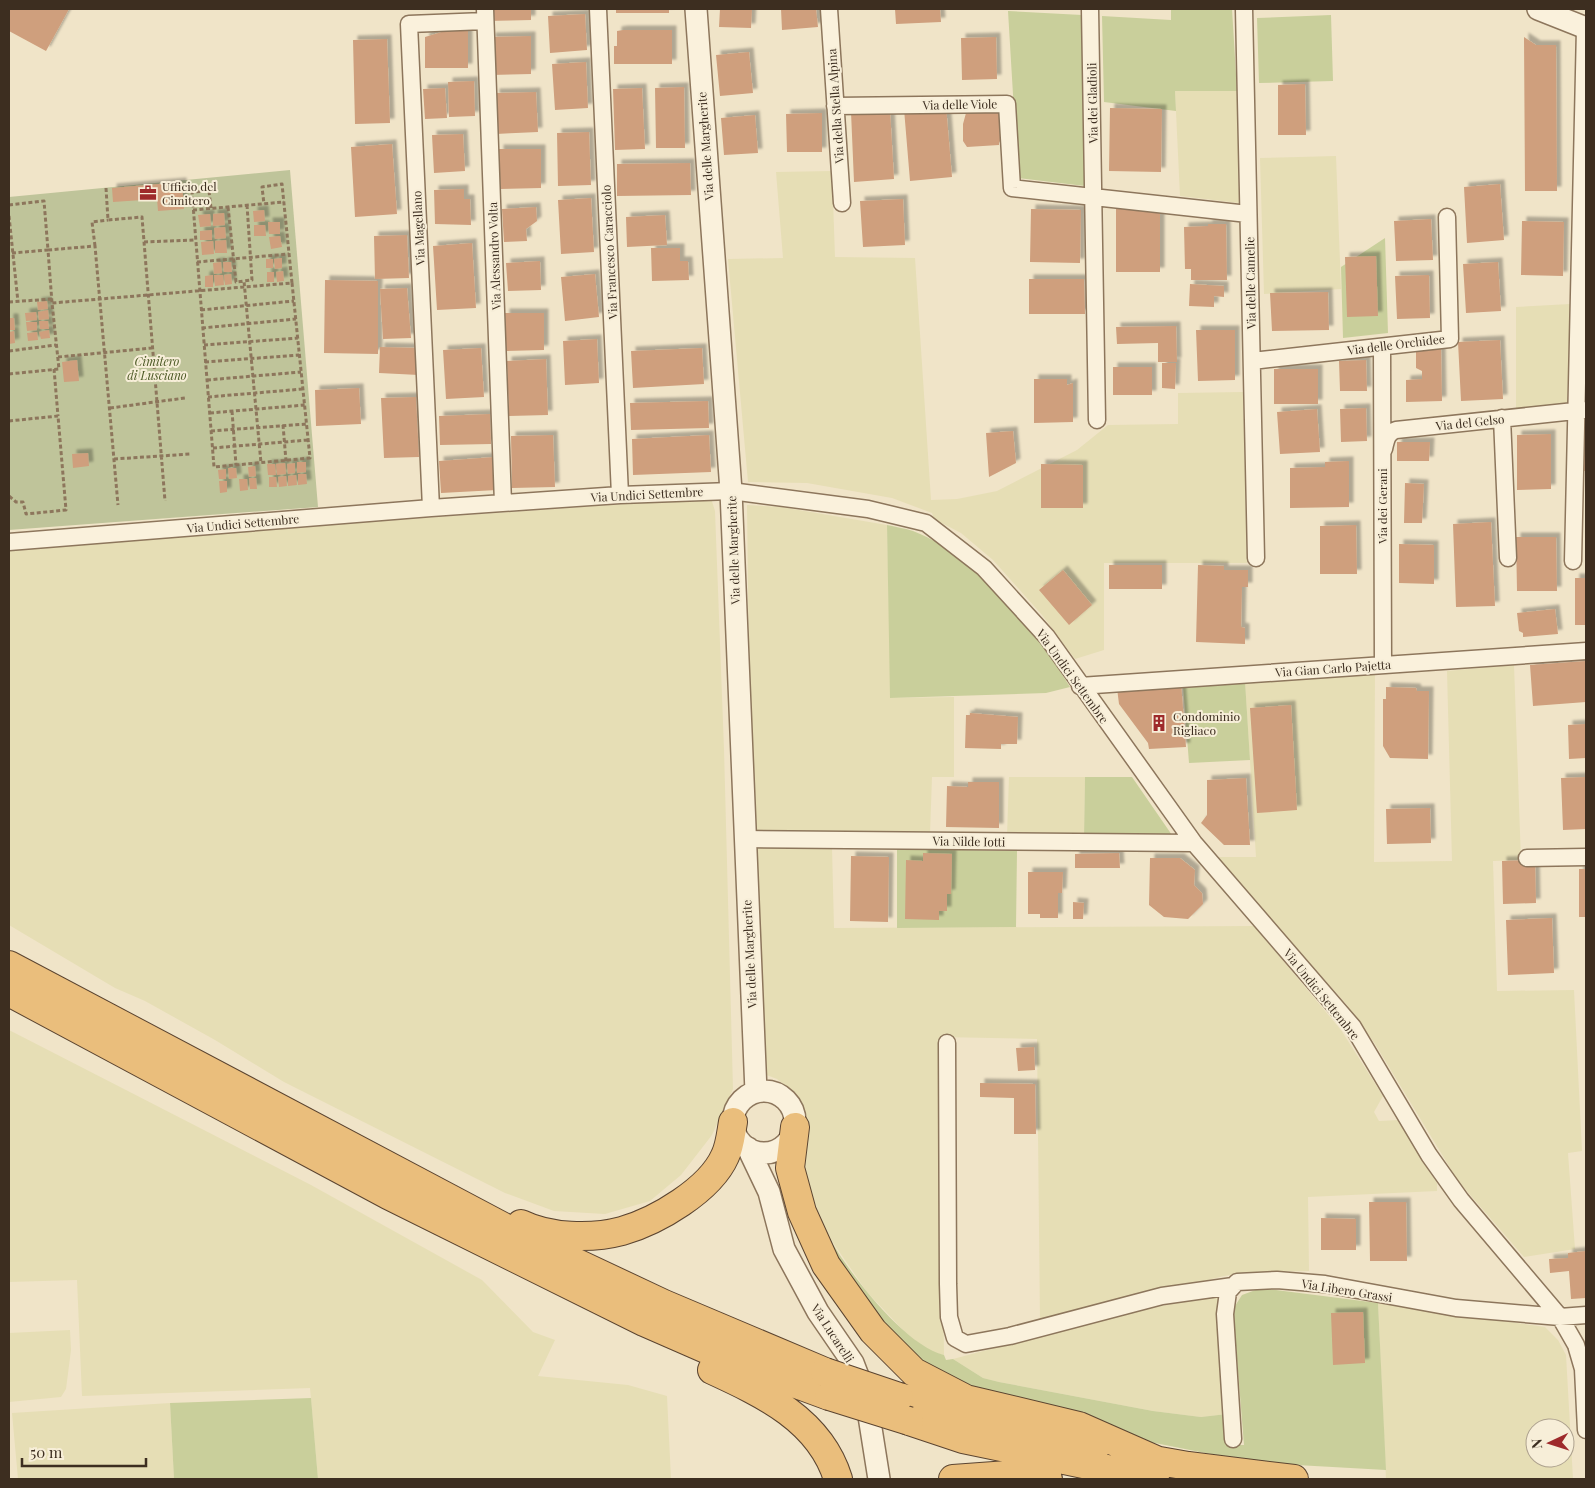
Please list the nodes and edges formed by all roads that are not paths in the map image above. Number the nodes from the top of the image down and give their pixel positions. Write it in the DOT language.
graph roads {
  1 [pos="598,9"];
  2 [pos="696,9"];
  3 [pos="829,9"];
  4 [pos="1090,9"];
  5 [pos="1244,9"];
  6 [pos="1538,9"];
  7 [pos="485,15"];
  8 [pos="1586,28"];
  9 [pos="835,106"];
  10 [pos="1094,197"];
  11 [pos="842,203"];
  12 [pos="1248,214"];
  13 [pos="1447,217"];
  14 [pos="1382,347"];
  15 [pos="1252,361"];
  16 [pos="1581,410"];
  17 [pos="1502,418"];
  18 [pos="1097,420"];
  19 [pos="1382,456"];
  20 [pos="731,490"];
  21 [pos="620,494"];
  22 [pos="503,503"];
  23 [pos="431,508"];
  24 [pos="9,542"];
  25 [pos="1256,558"];
  26 [pos="1508,558"];
  27 [pos="1573,561"];
  28 [pos="1586,651"];
  29 [pos="1383,665"];
  30 [pos="1080,686"];
  31 [pos="744,839"];
  32 [pos="1194,844"];
  33 [pos="1586,856"];
  34 [pos="1527,858"];
  35 [pos="9,965"];
  36 [pos="9,992"];
  37 [pos="947,1043"];
  38 [pos="756,1092"];
  39 [pos="733,1122"];
  40 [pos="795,1126"];
  41 [pos="336,1140"];
  42 [pos="748,1148"];
  43 [pos="777,1150"];
  44 [pos="769,1192"];
  45 [pos="1233,1286"];
  46 [pos="601,1300"];
  47 [pos="1586,1315"];
  48 [pos="1560,1317"];
  49 [pos="827,1384"];
  50 [pos="1586,1430"];
  51 [pos="1233,1439"];
  52 [pos="1155,1470"];
  53 [pos="838,1479"];
  54 [pos="879,1479"];
  55 [pos="953,1479"];
  56 [pos="1048,1479"];
  57 [pos="1294,1479"];
  1 -- 21 [label="street, Via Francesco Caracciolo"];
  2 -- 20 [label="street, Via delle Margherite"];
  3 -- 9 [label="street, Via della Stella Alpina"];
  4 -- 10 [label="street, Via dei Gladioli"];
  5 -- 12 [label="street, Via delle Camelie"];
  6 -- 8 [label="street"];
  7 -- 22 [label="street, Via Alessandro Volta"];
  7 -- 23 [label="street, Via Magellano"];
  8 -- 16 [label="street"];
  9 -- 10 [label="street, Via delle Viole"];
  9 -- 11 [label="street, Via della Stella Alpina"];
  10 -- 12 [label="street"];
  10 -- 18 [label="street, Via dei Gladioli"];
  12 -- 15 [label="street, Via delle Camelie"];
  13 -- 14 [label="street, Via delle Orchidee"];
  14 -- 15 [label="street, Via delle Orchidee"];
  14 -- 19 [label="street, Via dei Gerani"];
  15 -- 25 [label="street, Via delle Camelie"];
  16 -- 17 [label="street, Via del Gelso"];
  16 -- 27 [label="street"];
  17 -- 19 [label="street, Via del Gelso"];
  17 -- 26 [label="street"];
  19 -- 29 [label="street, Via dei Gerani"];
  20 -- 21 [label="street, Via Undici Settembre"];
  20 -- 30 [label="street, Via Undici Settembre"];
  20 -- 31 [label="street, Via delle Margherite"];
  21 -- 22 [label="street, Via Undici Settembre"];
  22 -- 23 [label="street, Via Undici Settembre"];
  23 -- 24 [label="street, Via Undici Settembre"];
  28 -- 29 [label="street, Via Gian Carlo Pajetta"];
  29 -- 30 [label="street, Via Gian Carlo Pajetta"];
  30 -- 32 [label="street, Via Undici Settembre"];
  31 -- 32 [label="street, Via Nilde Iotti"];
  31 -- 38 [label="street, Via delle Margherite"];
  32 -- 48 [label="street, Via Undici Settembre"];
  33 -- 34 [label="street"];
  35 -- 41 [label="highway"];
  36 -- 46 [label="highway"];
  37 -- 45 [label="street, Via Libero Grassi"];
  38 -- 39 [label="street"];
  38 -- 40 [label="street"];
  39 -- 41 [label="highway"];
  39 -- 42 [label="street, Via Lucarelli"];
  40 -- 43 [label="street, Via Lucarelli"];
  40 -- 52 [label="highway"];
  41 -- 49 [label="highway"];
  42 -- 43 [label="street"];
  42 -- 44 [label="street, Via Lucarelli"];
  43 -- 44 [label="street, Via Lucarelli"];
  44 -- 54 [label="street, Via Lucarelli"];
  45 -- 48 [label="street, Via Libero Grassi"];
  45 -- 51 [label="street"];
  46 -- 49 [label="highway"];
  46 -- 53 [label="highway"];
  47 -- 48 [label="street, Via Libero Grassi"];
  48 -- 50 [label="street, Via Undici Settembre"];
  49 -- 52 [label="highway, bridge"];
  52 -- 57 [label="highway"];
  55 -- 56 [label="highway"];
}
